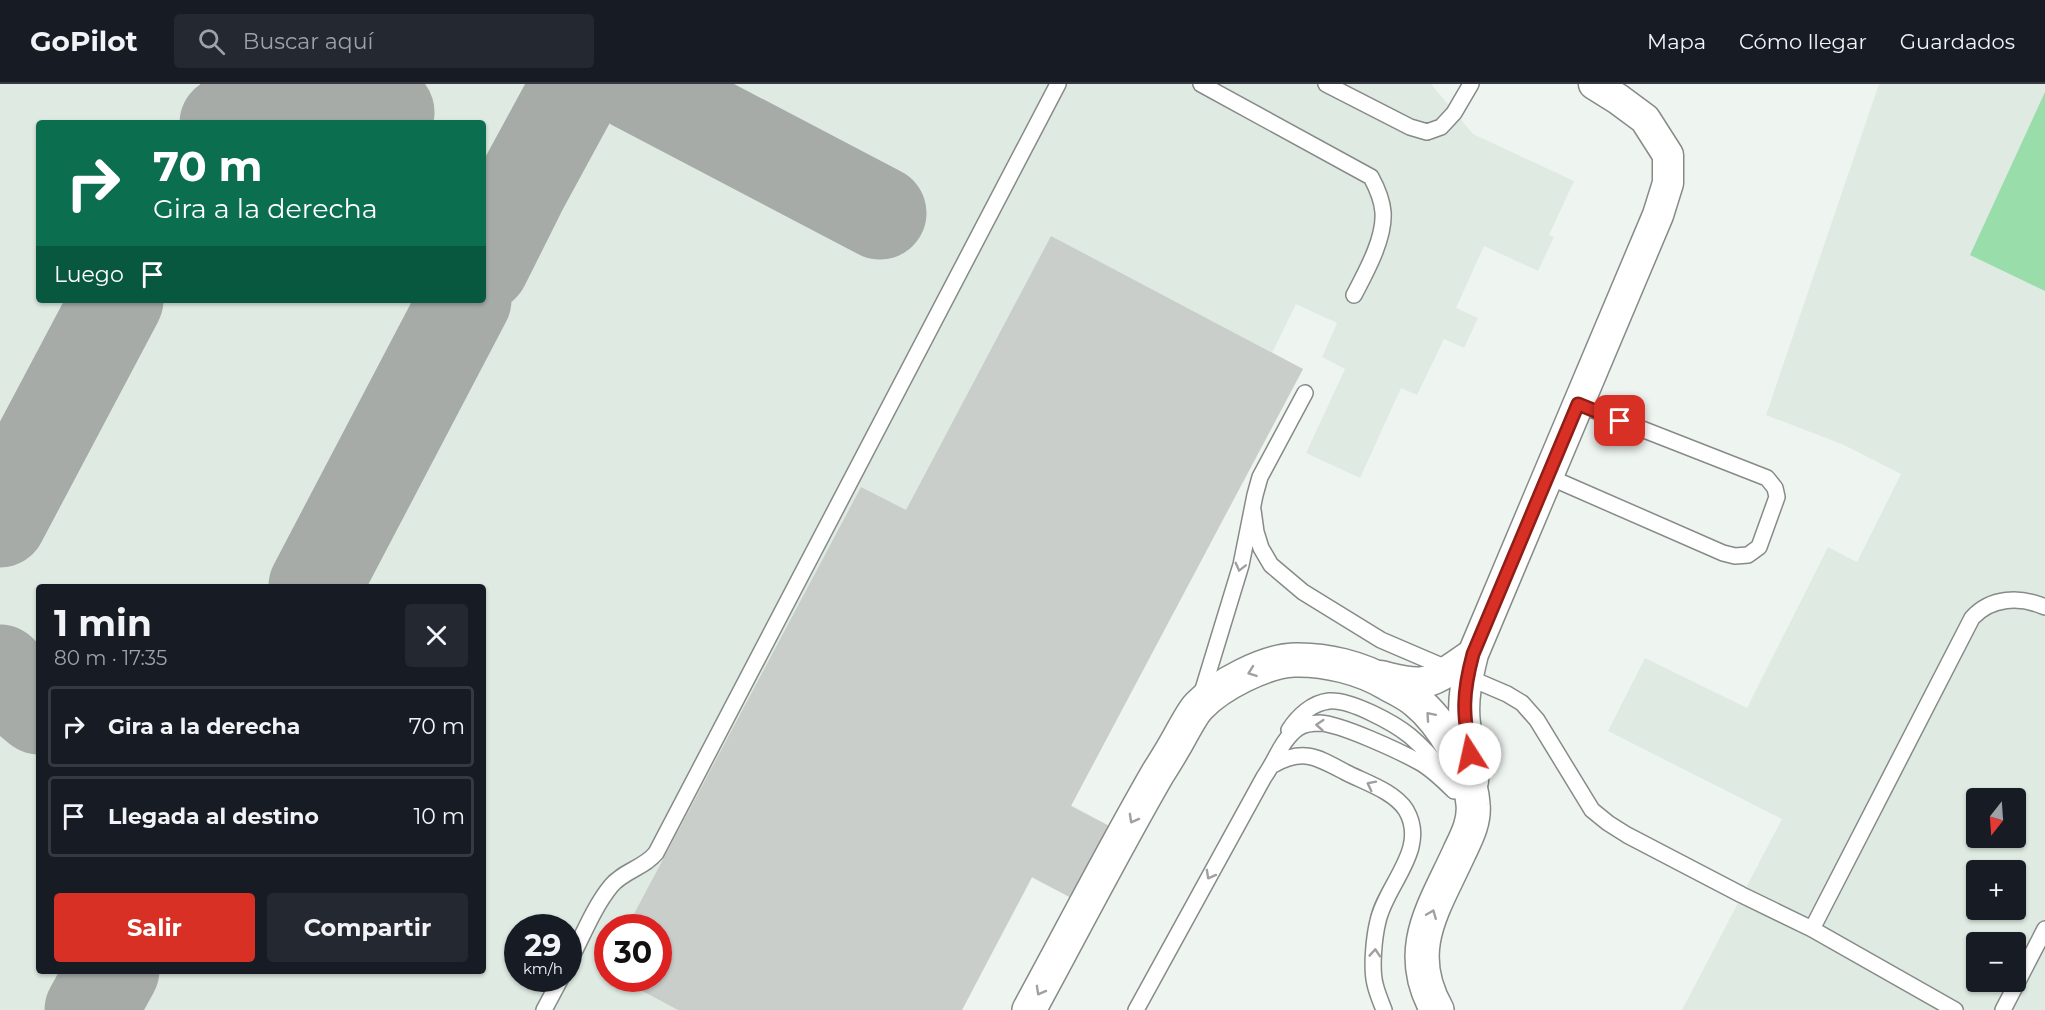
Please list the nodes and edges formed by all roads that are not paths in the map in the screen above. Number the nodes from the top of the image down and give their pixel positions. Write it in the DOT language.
graph roads {
  1 [pos="1058,84"];
  2 [pos="1201,84"];
  3 [pos="1326,84"];
  4 [pos="1471,84"];
  5 [pos="1594,84"];
  6 [pos="1354,295"];
  7 [pos="1305,393"];
  8 [pos="1578,404"];
  9 [pos="1547,476"];
  10 [pos="1253,510"];
  11 [pos="2045,607"];
  12 [pos="1462,667"];
  13 [pos="1357,671"];
  14 [pos="1197,707"];
  15 [pos="1276,759"];
  16 [pos="1464,798"];
  17 [pos="1812,929"];
  18 [pos="2045,929"];
  19 [pos="582,939"];
  20 [pos="554,992"];
  21 [pos="544,1010"];
  22 [pos="1029,1010"];
  23 [pos="1136,1010"];
  24 [pos="1384,1010"];
  25 [pos="1437,1010"];
  26 [pos="1955,1010"];
  27 [pos="2003,1010"];
  1 -- 19 [label="lane"];
  2 -- 6 [label="lane"];
  3 -- 4 [label="lane"];
  5 -- 8 [label="street"];
  7 -- 10 [label="lane"];
  8 -- 9 [label="street"];
  8 -- 9 [label="lane"];
  9 -- 12 [label="street"];
  10 -- 12 [label="lane"];
  10 -- 14 [label="lane, one-way"];
  11 -- 17 [label="lane"];
  12 -- 13 [label="street"];
  12 -- 16 [label="street"];
  12 -- 17 [label="lane"];
  13 -- 14 [label="street, one-way"];
  16 -- 13 [label="street, one-way"];
  14 -- 22 [label="street, one-way"];
  16 -- 15 [label="lane, one-way"];
  15 -- 16 [label="lane"];
  15 -- 23 [label="lane, one-way"];
  24 -- 15 [label="lane, one-way"];
  25 -- 16 [label="street, one-way"];
  17 -- 26 [label="lane"];
  18 -- 27 [label="lane"];
  20 -- 21 [label="lane"];
}
